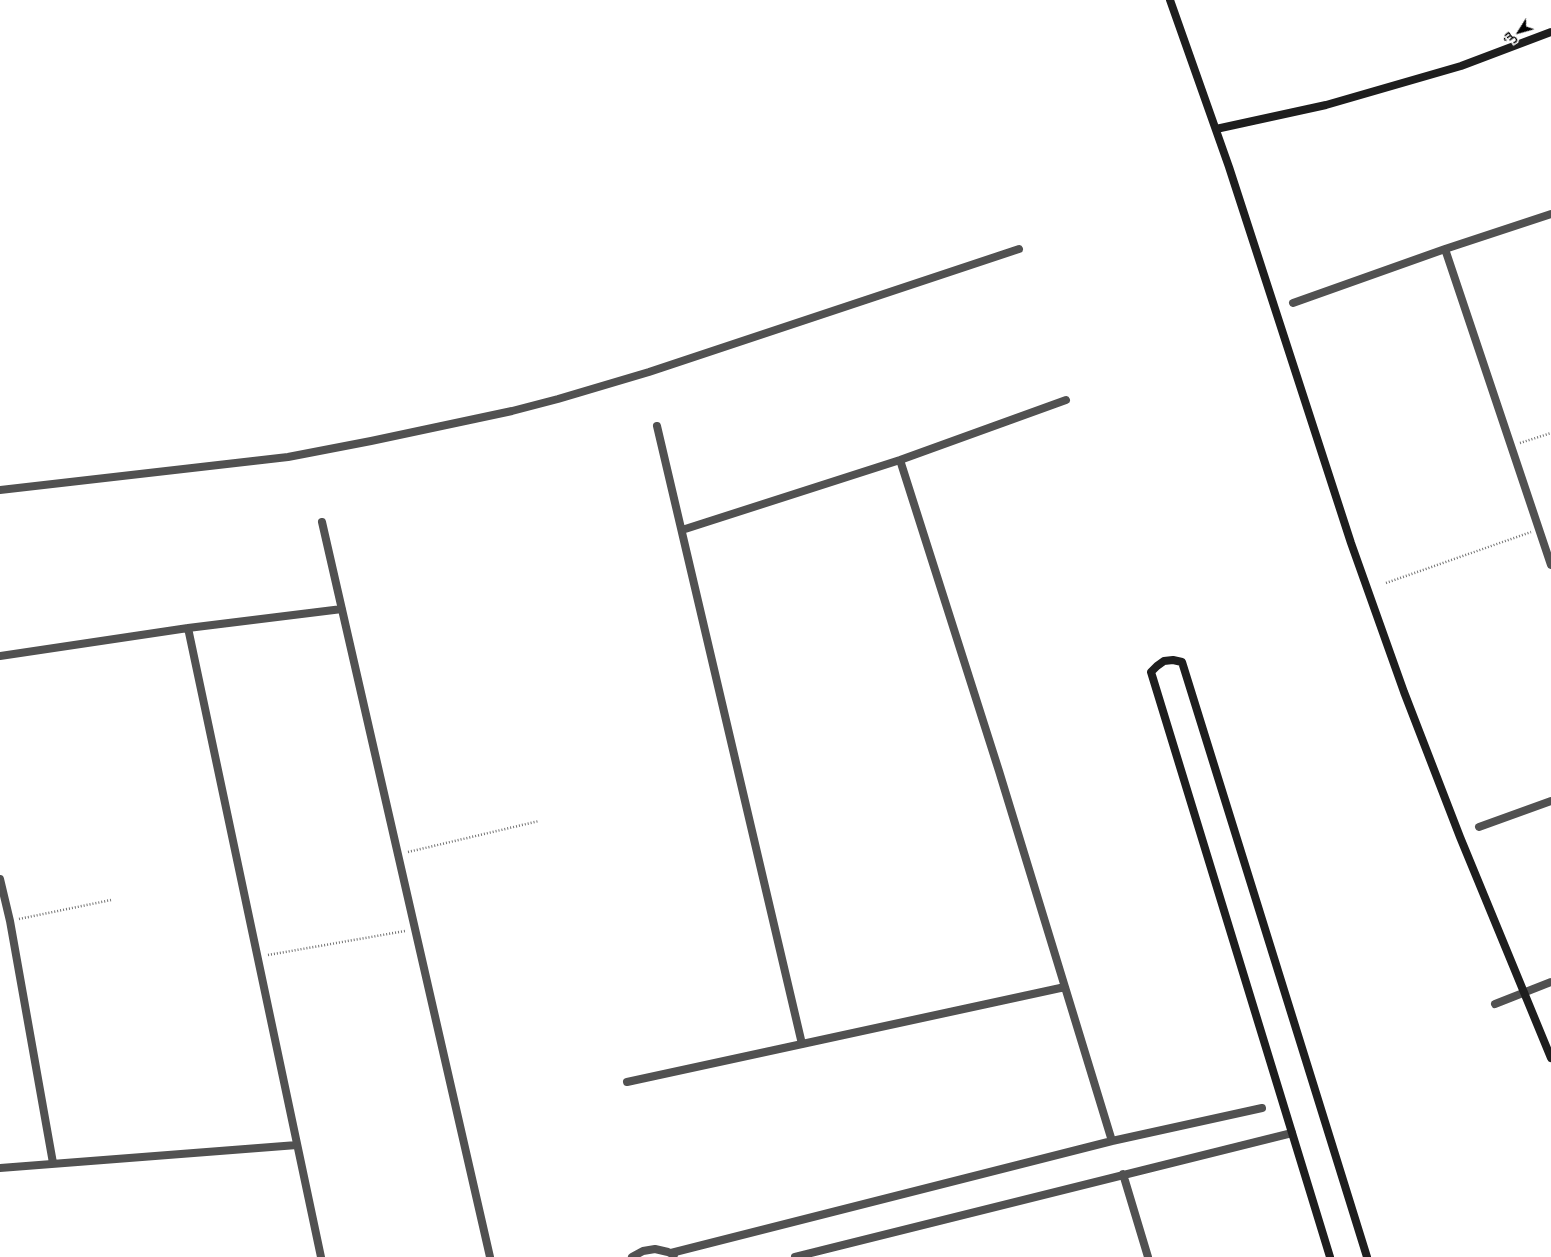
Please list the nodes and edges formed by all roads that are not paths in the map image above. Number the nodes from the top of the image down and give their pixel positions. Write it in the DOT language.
graph roads {
  1 [pos="1170,0"];
  2 [pos="1551,32"];
  3 [pos="1216,129"];
  4 [pos="1551,214"];
  5 [pos="1019,249"];
  6 [pos="1445,249"];
  7 [pos="1293,303"];
  8 [pos="1066,400"];
  9 [pos="657,426"];
  10 [pos="900,460"];
  11 [pos="0,490"];
  12 [pos="322,522"];
  13 [pos="682,530"];
  14 [pos="1551,565"];
  15 [pos="342,609"];
  16 [pos="188,628"];
  17 [pos="0,656"];
  18 [pos="1551,801"];
  19 [pos="1480,827"];
  20 [pos="0,879"];
  21 [pos="1551,982"];
  22 [pos="1065,987"];
  23 [pos="1524,993"];
  24 [pos="1495,1004"];
  25 [pos="802,1044"];
  26 [pos="1551,1058"];
  27 [pos="627,1082"];
  28 [pos="1262,1108"];
  29 [pos="1292,1132"];
  30 [pos="1112,1141"];
  31 [pos="297,1145"];
  32 [pos="53,1163"];
  33 [pos="0,1168"];
  34 [pos="1123,1174"];
  35 [pos="674,1255"];
  36 [pos="321,1257"];
  37 [pos="490,1257"];
  38 [pos="630,1257"];
  39 [pos="795,1257"];
  40 [pos="1148,1257"];
  41 [pos="1330,1257"];
  42 [pos="1368,1257"];
  1 -- 3 [label="street"];
  2 -- 3 [label="street"];
  3 -- 23 [label="street"];
  4 -- 6 [label="street"];
  5 -- 11 [label="street"];
  6 -- 7 [label="street"];
  6 -- 14 [label="street"];
  8 -- 10 [label="street"];
  9 -- 13 [label="street"];
  10 -- 13 [label="street"];
  10 -- 22 [label="street"];
  12 -- 15 [label="street"];
  13 -- 25 [label="street"];
  15 -- 16 [label="street"];
  15 -- 37 [label="street"];
  16 -- 17 [label="street"];
  16 -- 31 [label="street"];
  18 -- 19 [label="street"];
  20 -- 32 [label="street"];
  21 -- 23 [label="street"];
  22 -- 25 [label="street"];
  22 -- 30 [label="street"];
  23 -- 24 [label="street"];
  23 -- 26 [label="street"];
  25 -- 27 [label="street"];
  28 -- 30 [label="street"];
  29 -- 34 [label="street"];
  29 -- 41 [label="street"];
  29 -- 42 [label="street"];
  30 -- 35 [label="street"];
  31 -- 32 [label="street"];
  31 -- 36 [label="street"];
  32 -- 33 [label="street"];
  34 -- 39 [label="street"];
  34 -- 40 [label="street"];
  35 -- 38 [label="street"];
}
